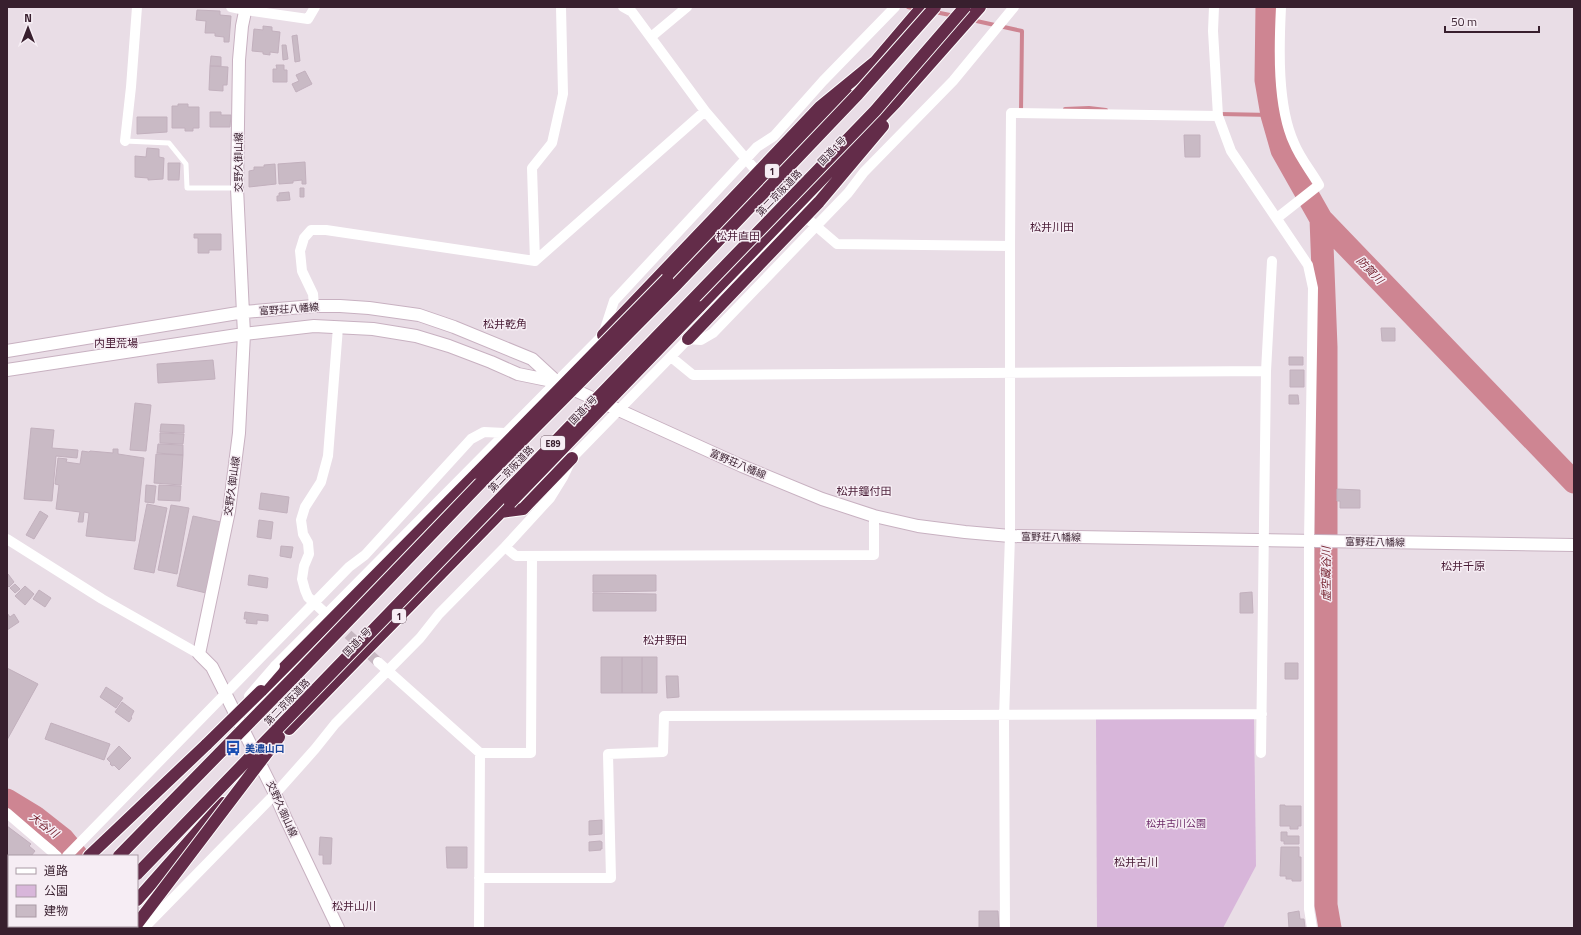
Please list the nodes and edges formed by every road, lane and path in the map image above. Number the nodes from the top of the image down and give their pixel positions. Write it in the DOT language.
graph roads {
  1 [pos="137,7"];
  2 [pos="231,7"];
  3 [pos="315,7"];
  4 [pos="561,7"];
  5 [pos="623,7"];
  6 [pos="687,7"];
  7 [pos="895,7"];
  8 [pos="922,7"];
  9 [pos="935,7"];
  10 [pos="965,7"];
  11 [pos="980,7"];
  12 [pos="1014,7"];
  13 [pos="1214,7"];
  14 [pos="1281,7"];
  15 [pos="246,9"];
  16 [pos="651,37"];
  17 [pos="875,62"];
  18 [pos="896,102"];
  19 [pos="705,111"];
  20 [pos="1218,116"];
  21 [pos="125,141"];
  22 [pos="750,163"];
  23 [pos="237,188"];
  24 [pos="1277,218"];
  25 [pos="812,223"];
  26 [pos="1010,246"];
  27 [pos="535,261"];
  28 [pos="1272,261"];
  29 [pos="314,306"];
  30 [pos="244,312"];
  31 [pos="338,327"];
  32 [pos="244,334"];
  33 [pos="603,335"];
  34 [pos="688,339"];
  35 [pos="7,351"];
  36 [pos="671,357"];
  37 [pos="7,370"];
  38 [pos="1266,371"];
  39 [pos="1010,372"];
  40 [pos="557,382"];
  41 [pos="619,410"];
  42 [pos="505,433"];
  43 [pos="572,458"];
  44 [pos="505,507"];
  45 [pos="874,516"];
  46 [pos="1010,536"];
  47 [pos="7,539"];
  48 [pos="1264,540"];
  49 [pos="1311,541"];
  50 [pos="1574,545"];
  51 [pos="505,547"];
  52 [pos="532,556"];
  53 [pos="314,602"];
  54 [pos="323,611"];
  55 [pos="199,654"];
  56 [pos="378,662"];
  57 [pos="388,671"];
  58 [pos="225,693"];
  59 [pos="313,693"];
  60 [pos="1004,714"];
  61 [pos="1262,714"];
  62 [pos="207,744"];
  63 [pos="1261,752"];
  64 [pos="480,753"];
  65 [pos="276,794"];
  66 [pos="7,813"];
  67 [pos="56,855"];
  68 [pos="68,855"];
  69 [pos="90,855"];
  70 [pos="120,855"];
  71 [pos="138,873"];
  72 [pos="479,878"];
  73 [pos="138,899"];
  74 [pos="140,927"];
  75 [pos="338,928"];
  76 [pos="479,928"];
  77 [pos="1005,928"];
  78 [pos="1312,928"];
  1 -- 21 [label="street"];
  2 -- 15 [label="street"];
  3 -- 15 [label="street"];
  4 -- 27 [label="street"];
  5 -- 16 [label="street"];
  6 -- 16 [label="street"];
  7 -- 22 [label="street"];
  8 -- 17 [label="highway, 1"];
  9 -- 70 [label="highway, 第二京阪道路 / E89, bridge"];
  10 -- 59 [label="highway, 第二京阪道路 / E89, bridge"];
  11 -- 18 [label="highway, 国道1号 / 1"];
  12 -- 25 [label="street"];
  13 -- 20 [label="street"];
  14 -- 24 [label="street"];
  15 -- 23 [label="main road, 交野久御山線"];
  16 -- 19 [label="street"];
  17 -- 33 [label="highway"];
  17 -- 62 [label="highway, 1, bridge"];
  18 -- 34 [label="highway"];
  18 -- 44 [label="highway, 国道1号 / 1, bridge"];
  19 -- 22 [label="street"];
  19 -- 27 [label="street"];
  20 -- 24 [label="street"];
  20 -- 26 [label="street"];
  21 -- 23 [label="lane"];
  22 -- 33 [label="street"];
  23 -- 30 [label="main road, 交野久御山線"];
  24 -- 49 [label="street"];
  25 -- 26 [label="street"];
  25 -- 34 [label="street"];
  26 -- 39 [label="street"];
  27 -- 29 [label="street"];
  28 -- 38 [label="street"];
  29 -- 30 [label="main road, 富野荘八幡線"];
  29 -- 40 [label="main road, 富野荘八幡線"];
  30 -- 32 [label="main road, 交野久御山線"];
  30 -- 35 [label="main road, 富野荘八幡線"];
  31 -- 32 [label="main road, 富野荘八幡線"];
  31 -- 40 [label="main road, 富野荘八幡線"];
  31 -- 53 [label="street"];
  32 -- 37 [label="main road, 富野荘八幡線"];
  32 -- 55 [label="main road, 交野久御山線"];
  33 -- 40 [label="street"];
  34 -- 36 [label="street"];
  36 -- 39 [label="street"];
  36 -- 41 [label="street"];
  38 -- 39 [label="street"];
  38 -- 48 [label="street"];
  39 -- 46 [label="street"];
  40 -- 41 [label="main road, 富野荘八幡線"];
  40 -- 42 [label="street"];
  41 -- 43 [label="street"];
  41 -- 45 [label="main road, 富野荘八幡線"];
  42 -- 53 [label="street"];
  42 -- 62 [label="street, bridge"];
  43 -- 44 [label="highway"];
  43 -- 51 [label="street"];
  44 -- 73 [label="highway, 国道1号 / 1, bridge"];
  45 -- 46 [label="main road, 富野荘八幡線"];
  45 -- 52 [label="street"];
  46 -- 48 [label="main road, 富野荘八幡線"];
  46 -- 60 [label="street"];
  47 -- 55 [label="street"];
  48 -- 49 [label="main road, 富野荘八幡線"];
  48 -- 61 [label="street"];
  49 -- 50 [label="main road, 富野荘八幡線"];
  49 -- 78 [label="street"];
  51 -- 52 [label="street"];
  51 -- 57 [label="street"];
  52 -- 64 [label="street"];
  53 -- 54 [label="street"];
  53 -- 58 [label="street"];
  55 -- 58 [label="main road, 交野久御山線"];
  56 -- 57 [label="street"];
  57 -- 64 [label="street"];
  57 -- 65 [label="street"];
  58 -- 65 [label="main road, 交野久御山線"];
  58 -- 68 [label="street"];
  59 -- 71 [label="highway, 第二京阪道路 / E89, bridge"];
  59 -- 74 [label="highway, bridge"];
  60 -- 61 [label="street"];
  60 -- 72 [label="street"];
  60 -- 77 [label="street"];
  61 -- 63 [label="street"];
  62 -- 69 [label="highway, 1"];
  64 -- 72 [label="street"];
  65 -- 74 [label="street"];
  65 -- 75 [label="main road, 交野久御山線"];
  66 -- 67 [label="street"];
  72 -- 76 [label="street"];
}
